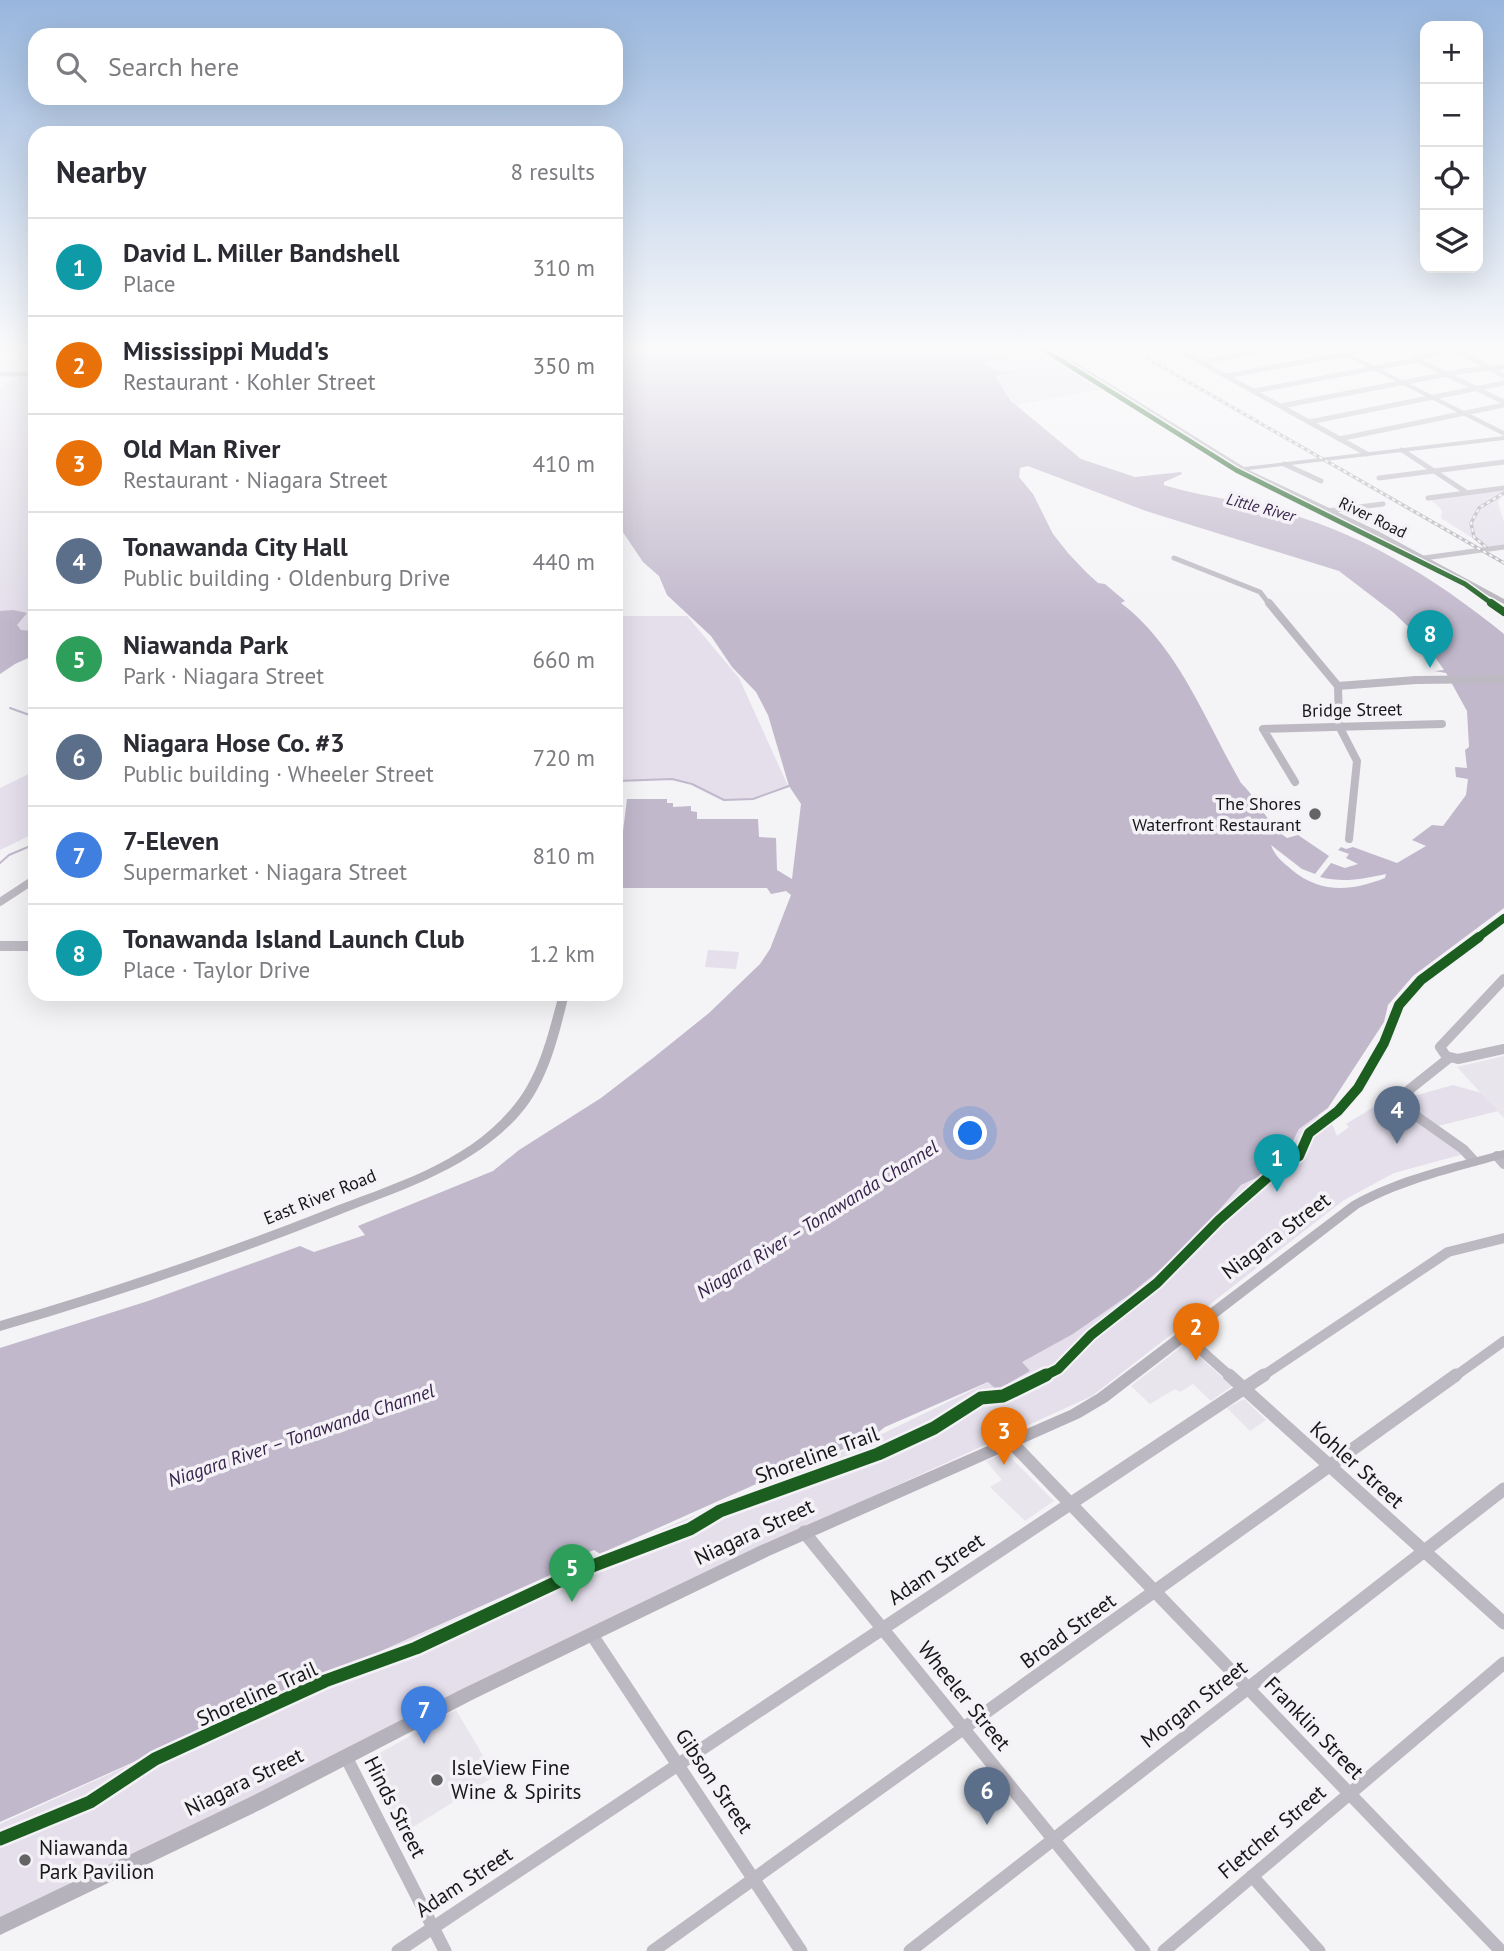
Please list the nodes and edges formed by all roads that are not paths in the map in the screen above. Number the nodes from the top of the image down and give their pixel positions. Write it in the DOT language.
graph roads {
  1 [pos="1195,440"];
  2 [pos="1341,440"];
  3 [pos="1475,440"];
  4 [pos="1402,450"];
  5 [pos="1367,454"];
  6 [pos="1504,462"];
  7 [pos="1284,464"];
  8 [pos="1242,469"];
  9 [pos="1434,471"];
  10 [pos="1379,478"];
  11 [pos="1321,481"];
  12 [pos="1504,488"];
  13 [pos="1466,492"];
  14 [pos="1428,498"];
  15 [pos="1383,503"];
  16 [pos="1327,510"];
  17 [pos="1504,547"];
  18 [pos="1174,558"];
  19 [pos="1424,558"];
  20 [pos="1504,602"];
  21 [pos="1504,679"];
  22 [pos="1338,686"];
  23 [pos="1442,724"];
  24 [pos="1339,726"];
  25 [pos="1263,729"];
  26 [pos="1295,782"];
  27 [pos="1349,839"];
  28 [pos="28,884"];
  29 [pos="0,902"];
  30 [pos="0,946"];
  31 [pos="28,946"];
  32 [pos="1504,979"];
  33 [pos="562,1001"];
  34 [pos="1504,1049"];
  35 [pos="1449,1058"];
  36 [pos="1502,1158"];
  37 [pos="1474,1161"];
  38 [pos="1504,1238"];
  39 [pos="0,1326"];
  40 [pos="1184,1335"];
  41 [pos="1504,1341"];
  42 [pos="1244,1389"];
  43 [pos="1011,1442"];
  44 [pos="1330,1466"];
  45 [pos="1504,1489"];
  46 [pos="1070,1505"];
  47 [pos="804,1532"];
  48 [pos="1425,1551"];
  49 [pos="1154,1593"];
  50 [pos="1504,1623"];
  51 [pos="883,1630"];
  52 [pos="592,1635"];
  53 [pos="1504,1663"];
  54 [pos="1247,1689"];
  55 [pos="965,1729"];
  56 [pos="346,1757"];
  57 [pos="679,1766"];
  58 [pos="1349,1794"];
  59 [pos="1053,1840"];
  60 [pos="1252,1876"];
  61 [pos="754,1879"];
  62 [pos="0,1926"];
  63 [pos="433,1927"];
  64 [pos="398,1951"];
  65 [pos="445,1951"];
  66 [pos="653,1951"];
  67 [pos="802,1951"];
  68 [pos="910,1951"];
  69 [pos="1144,1951"];
  70 [pos="1164,1951"];
  71 [pos="1319,1951"];
  72 [pos="1501,1951"];
  1 -- 8 [label="main road, River Road"];
  2 -- 5 [label="street"];
  3 -- 4 [label="main road"];
  4 -- 5 [label="main road"];
  4 -- 9 [label="street"];
  5 -- 7 [label="main road"];
  6 -- 9 [label="street"];
  7 -- 8 [label="main road"];
  7 -- 11 [label="street"];
  8 -- 16 [label="main road, River Road"];
  9 -- 10 [label="street"];
  9 -- 13 [label="street"];
  12 -- 13 [label="street"];
  13 -- 14 [label="street"];
  15 -- 16 [label="street"];
  16 -- 19 [label="main road, River Road"];
  17 -- 19 [label="street"];
  18 -- 22 [label="street"];
  19 -- 20 [label="main road, River Road"];
  21 -- 22 [label="street"];
  22 -- 24 [label="street"];
  23 -- 24 [label="street, Bridge Street"];
  24 -- 25 [label="street, Bridge Street"];
  24 -- 27 [label="street"];
  25 -- 26 [label="street"];
  28 -- 29 [label="street"];
  30 -- 31 [label="street"];
  32 -- 35 [label="street"];
  33 -- 39 [label="main road, East River Road"];
  34 -- 35 [label="street"];
  35 -- 37 [label="street"];
  36 -- 37 [label="main road, Niagara Street"];
  37 -- 40 [label="main road, Niagara Street"];
  38 -- 42 [label="street, Adam Street"];
  40 -- 42 [label="street, Kohler Street"];
  40 -- 43 [label="main road, Niagara Street"];
  41 -- 44 [label="street, Broad Street"];
  42 -- 44 [label="street, Kohler Street"];
  42 -- 46 [label="street, Adam Street"];
  43 -- 46 [label="street, Franklin Street"];
  43 -- 47 [label="main road, Niagara Street"];
  44 -- 48 [label="street, Kohler Street"];
  44 -- 49 [label="street, Broad Street"];
  45 -- 48 [label="street, Morgan Street"];
  46 -- 49 [label="street, Franklin Street"];
  46 -- 51 [label="street, Adam Street"];
  47 -- 51 [label="street, Wheeler Street"];
  47 -- 52 [label="main road, Niagara Street"];
  48 -- 50 [label="street, Kohler Street"];
  48 -- 54 [label="street, Morgan Street"];
  49 -- 54 [label="street, Franklin Street"];
  49 -- 55 [label="street, Broad Street"];
  51 -- 55 [label="street, Wheeler Street"];
  51 -- 57 [label="street, Adam Street"];
  52 -- 56 [label="main road, Niagara Street"];
  52 -- 57 [label="street, Gibson Street"];
  53 -- 58 [label="street, Fletcher Street"];
  54 -- 58 [label="street, Franklin Street"];
  54 -- 59 [label="street, Morgan Street"];
  55 -- 59 [label="street, Wheeler Street"];
  55 -- 61 [label="street, Broad Street"];
  56 -- 62 [label="main road, Niagara Street"];
  56 -- 63 [label="street, Hinds Street"];
  57 -- 61 [label="street, Gibson Street"];
  57 -- 63 [label="street, Adam Street"];
  58 -- 60 [label="street, Fletcher Street"];
  58 -- 72 [label="street, Franklin Street"];
  59 -- 68 [label="street, Morgan Street"];
  59 -- 69 [label="street, Wheeler Street"];
  60 -- 70 [label="street, Fletcher Street"];
  60 -- 71 [label="street"];
  61 -- 66 [label="street, Broad Street"];
  61 -- 67 [label="street, Gibson Street"];
  63 -- 64 [label="street, Adam Street"];
  63 -- 65 [label="street, Hinds Street"];
}
